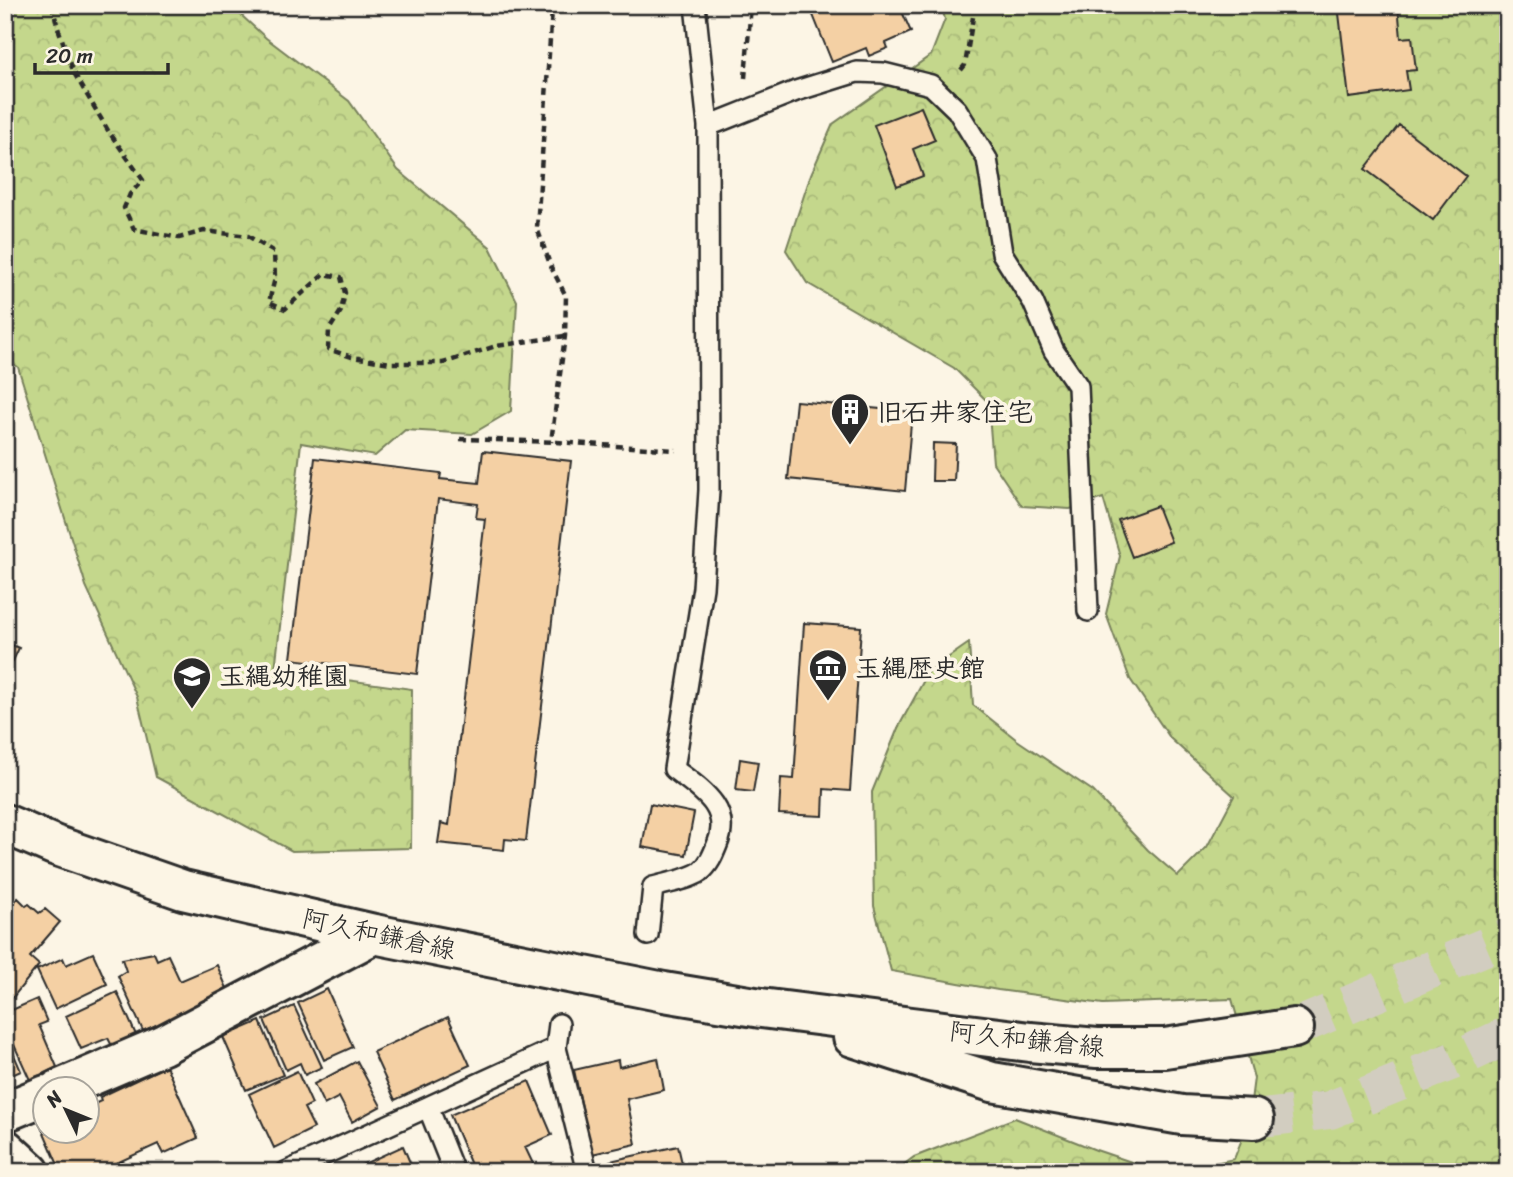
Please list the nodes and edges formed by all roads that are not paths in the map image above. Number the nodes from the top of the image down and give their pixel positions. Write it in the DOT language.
graph roads {
  1 [pos="695,5"];
  2 [pos="708,126"];
  3 [pos="1088,611"];
  4 [pos="5,824"];
  5 [pos="374,934"];
  6 [pos="648,935"];
  7 [pos="761,1008"];
  8 [pos="559,1024"];
  9 [pos="1294,1028"];
  10 [pos="556,1048"];
  11 [pos="91,1076"];
  12 [pos="32,1101"];
  13 [pos="428,1107"];
  14 [pos="5,1112"];
  15 [pos="1254,1119"];
  16 [pos="5,1149"];
  17 [pos="30,1172"];
  18 [pos="286,1172"];
  19 [pos="454,1172"];
  20 [pos="587,1172"];
  1 -- 2 [label="lane"];
  2 -- 3 [label="lane"];
  2 -- 6 [label="lane"];
  4 -- 5 [label="main road, 阿久和鎌倉線"];
  5 -- 7 [label="main road, 阿久和鎌倉線"];
  5 -- 11 [label="main road"];
  7 -- 9 [label="main road, 阿久和鎌倉線"];
  7 -- 15 [label="main road, 阿久和鎌倉線"];
  8 -- 10 [label="lane"];
  10 -- 13 [label="lane"];
  10 -- 20 [label="lane"];
  12 -- 14 [label="main road"];
  13 -- 18 [label="lane"];
  13 -- 19 [label="lane"];
  16 -- 17 [label="main road"];
}
